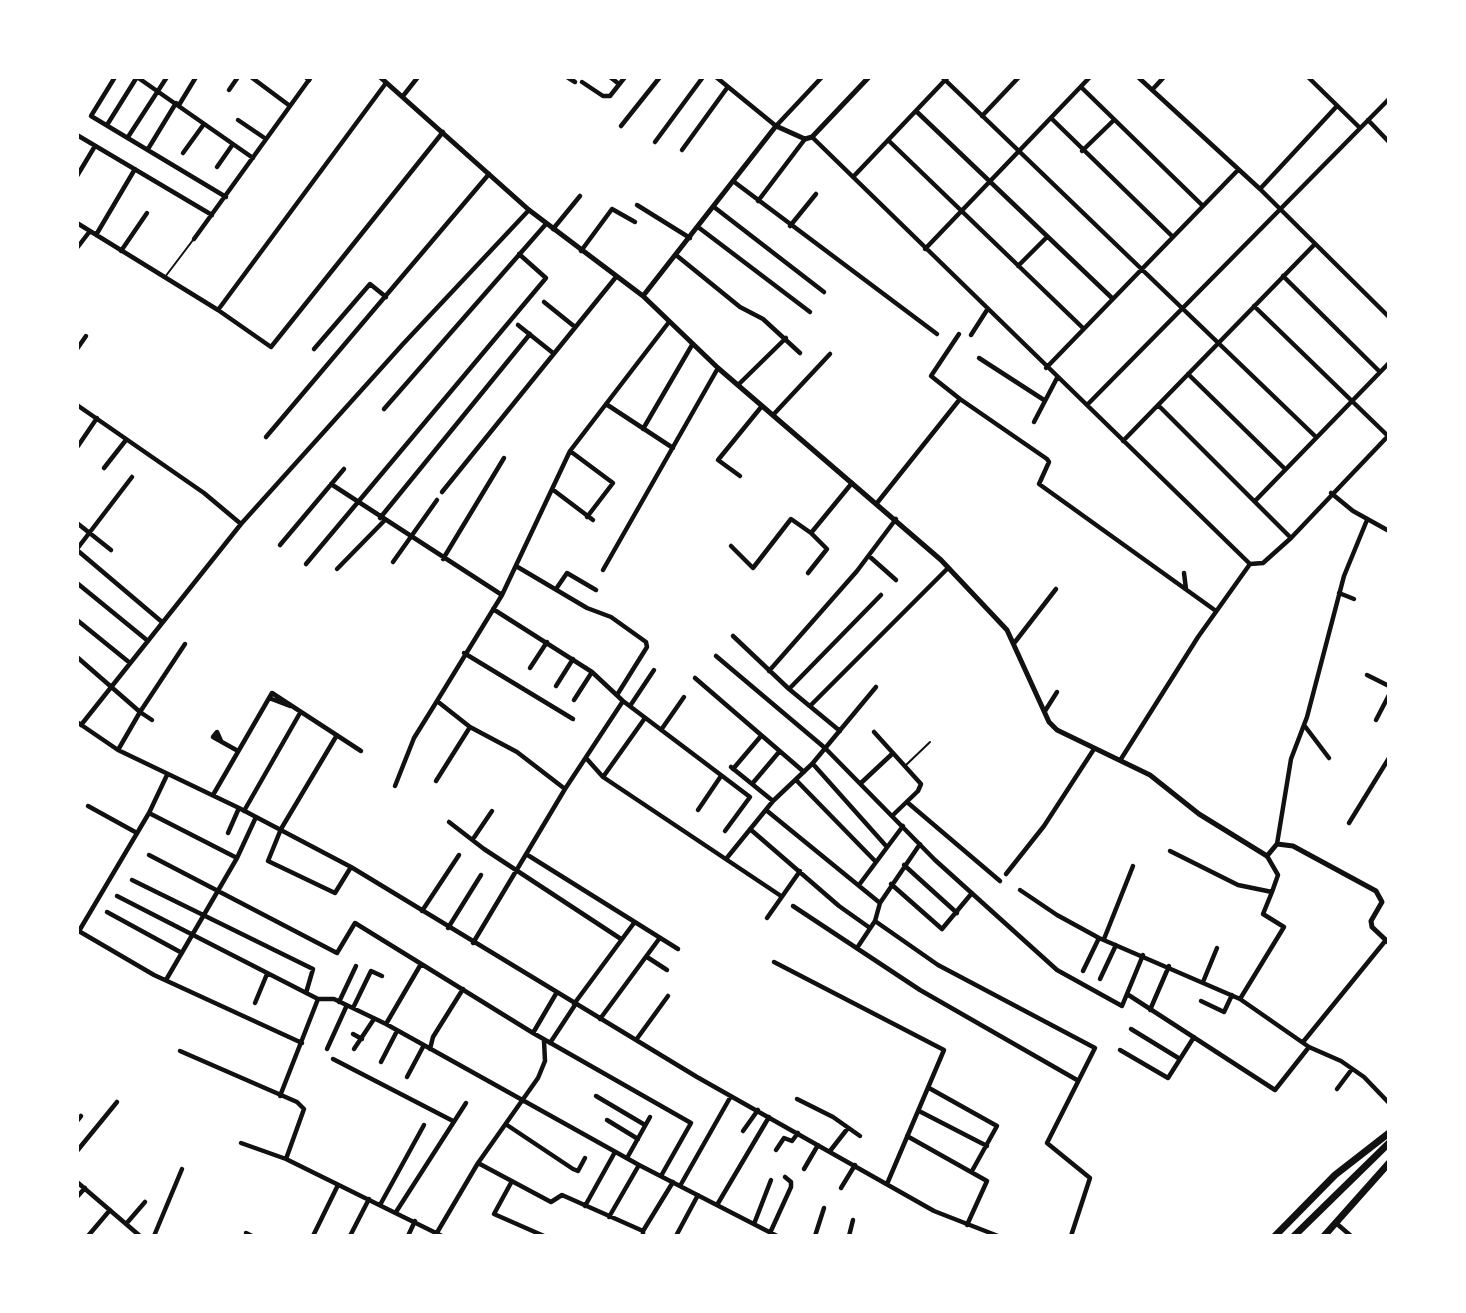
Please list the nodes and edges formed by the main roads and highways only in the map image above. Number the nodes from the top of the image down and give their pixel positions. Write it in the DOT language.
graph roads {
  1 [pos="1389,1133"];
  2 [pos="1389,1143"];
  3 [pos="1389,1163"];
  4 [pos="1275,1236"];
  5 [pos="1294,1236"];
  6 [pos="1324,1236"];
  1 -- 4 [label="highway"];
  2 -- 5 [label="highway"];
  3 -- 6 [label="highway"];
}
